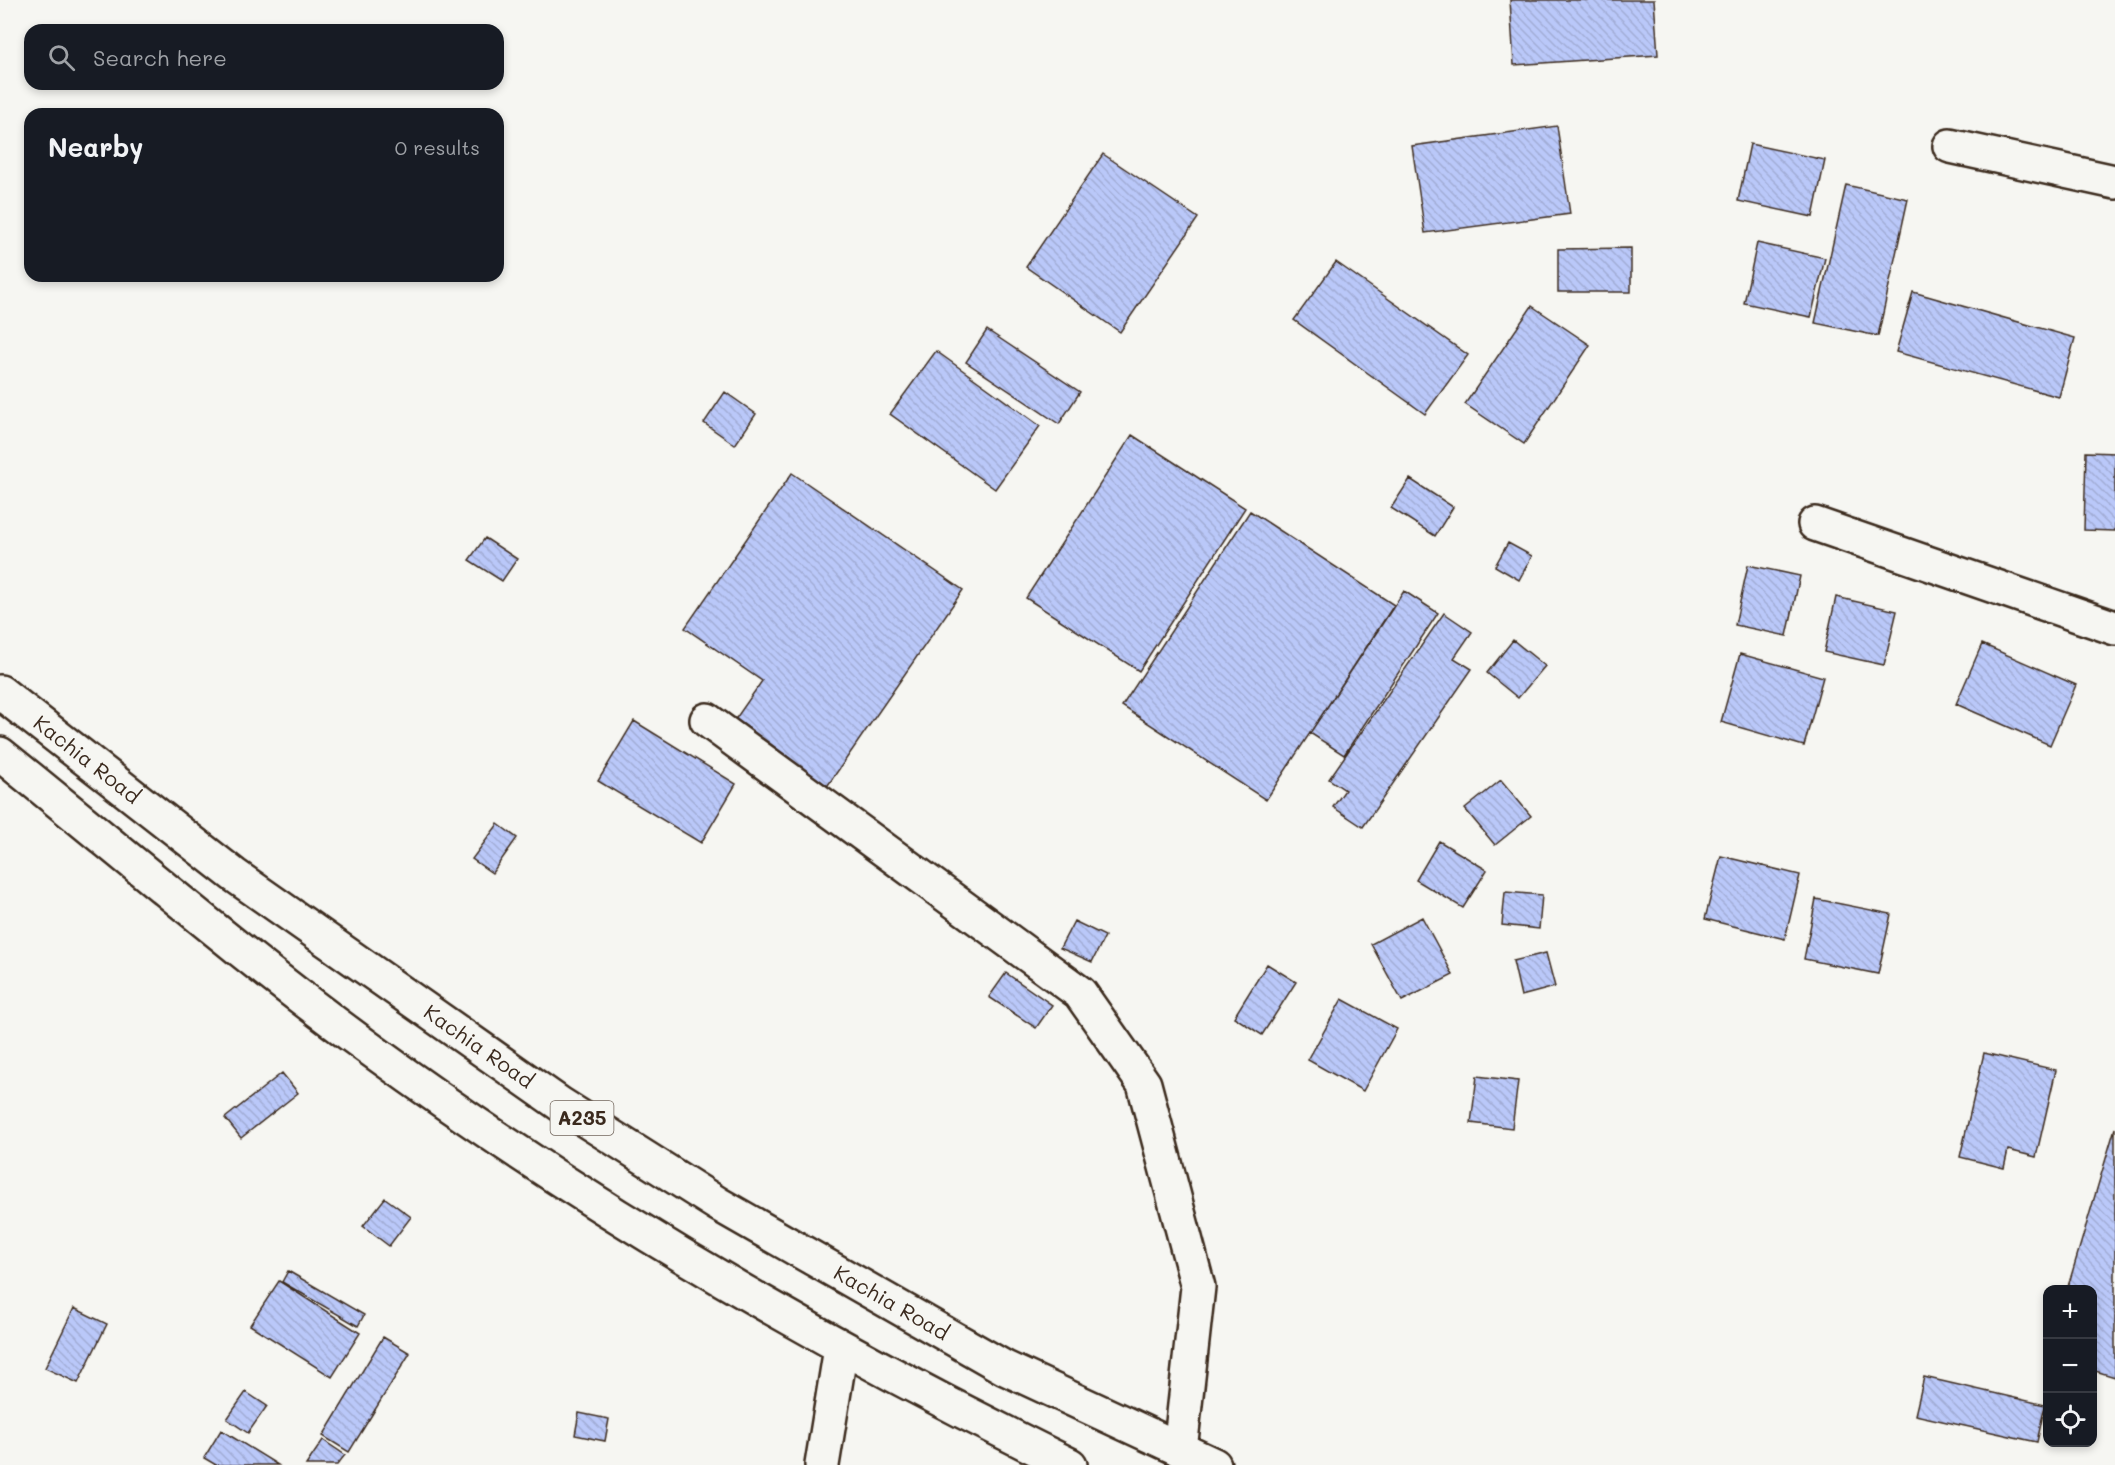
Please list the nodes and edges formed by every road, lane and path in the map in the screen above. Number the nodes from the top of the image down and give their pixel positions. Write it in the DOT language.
graph roads {
  1 [pos="1950,146"];
  2 [pos="2115,182"];
  3 [pos="1815,524"];
  4 [pos="2115,628"];
  5 [pos="0,692"];
  6 [pos="707,720"];
  7 [pos="0,754"];
  8 [pos="841,1348"];
  9 [pos="1180,1450"];
  10 [pos="1065,1464"];
  11 [pos="822,1465"];
  12 [pos="1214,1465"];
  1 -- 2 [label="main road"];
  3 -- 4 [label="main road"];
  5 -- 9 [label="main road, Kachia Road / A235"];
  6 -- 9 [label="main road"];
  7 -- 8 [label="main road"];
  8 -- 10 [label="main road"];
  8 -- 11 [label="main road"];
  9 -- 12 [label="main road, Kachia Road / A235"];
}
